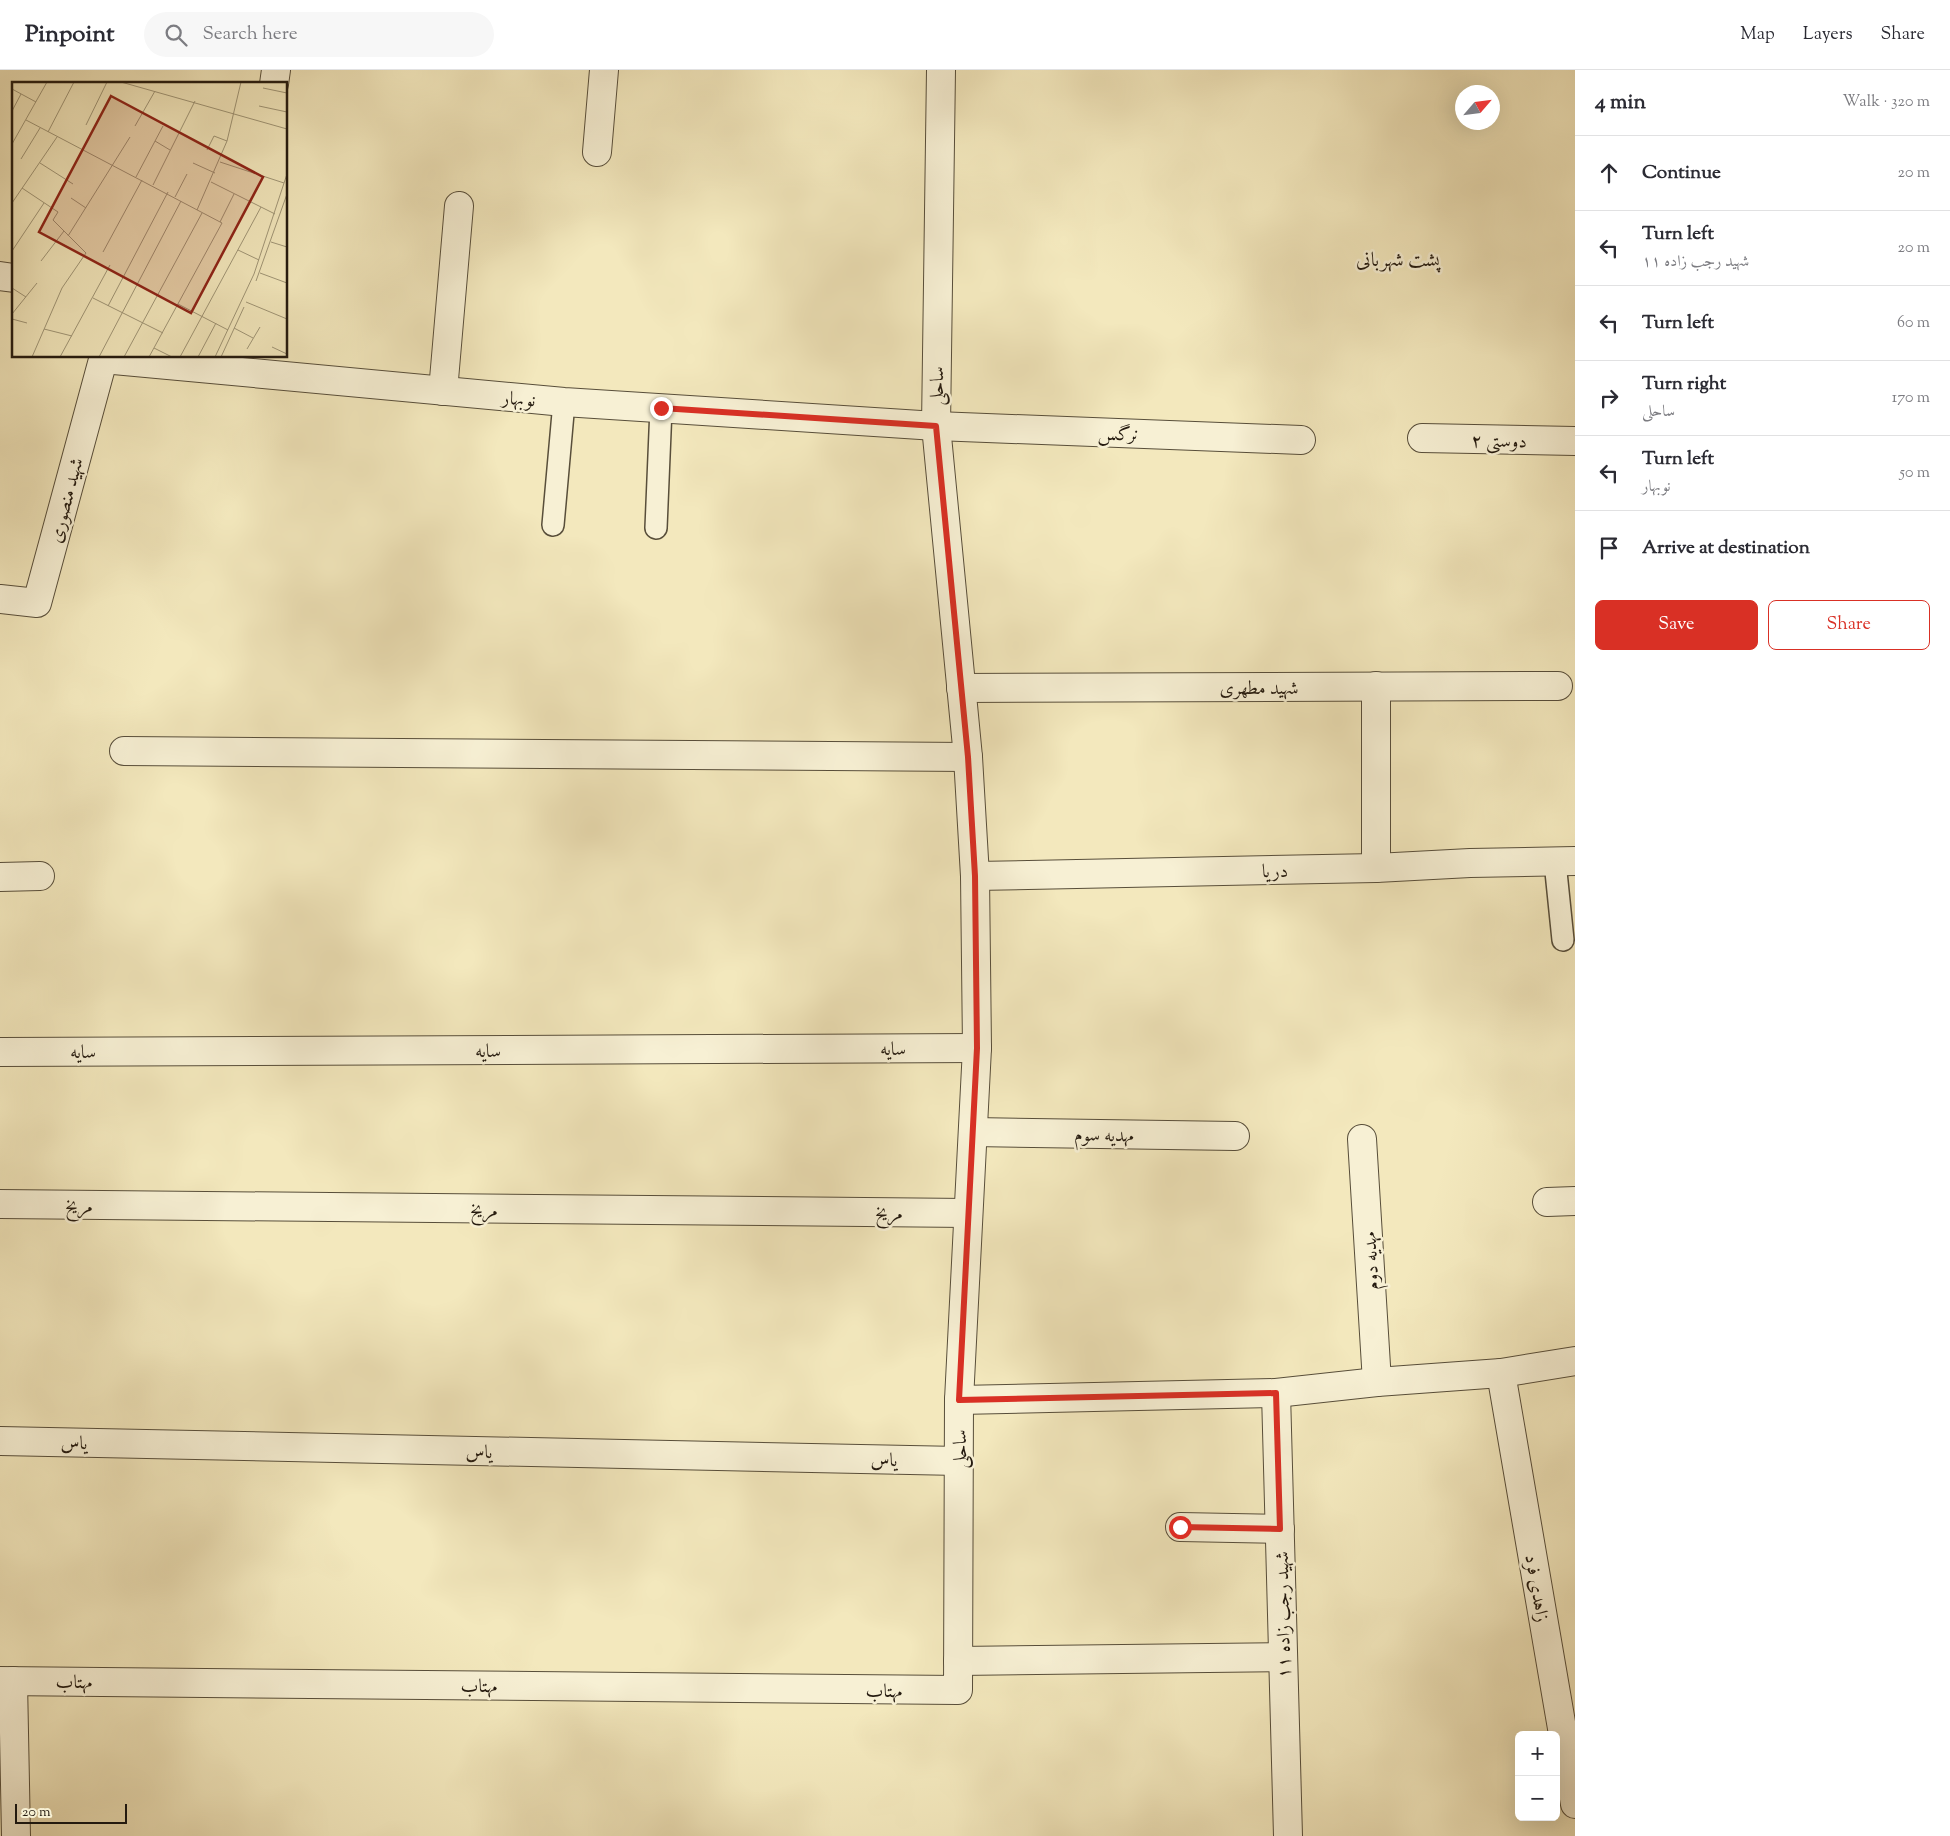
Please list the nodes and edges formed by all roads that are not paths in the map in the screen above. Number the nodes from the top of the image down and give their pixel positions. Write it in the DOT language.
graph roads {
  1 [pos="604,70"];
  2 [pos="941,70"];
  3 [pos="597,152"];
  4 [pos="459,206"];
  5 [pos="104,358"];
  6 [pos="443,391"];
  7 [pos="564,402"];
  8 [pos="661,408"];
  9 [pos="936,426"];
  10 [pos="1422,438"];
  11 [pos="1301,440"];
  12 [pos="1575,441"];
  13 [pos="554,525"];
  14 [pos="656,528"];
  15 [pos="0,599"];
  16 [pos="1376,686"];
  17 [pos="1558,686"];
  18 [pos="961,688"];
  19 [pos="124,751"];
  20 [pos="968,757"];
  21 [pos="1565,861"];
  22 [pos="1376,868"];
  23 [pos="40,876"];
  24 [pos="975,876"];
  25 [pos="0,877"];
  26 [pos="1563,940"];
  27 [pos="977,1048"];
  28 [pos="0,1052"];
  29 [pos="973,1132"];
  30 [pos="1235,1136"];
  31 [pos="1362,1139"];
  32 [pos="1575,1201"];
  33 [pos="1547,1202"];
  34 [pos="0,1204"];
  35 [pos="968,1213"];
  36 [pos="1575,1361"];
  37 [pos="1501,1373"];
  38 [pos="1377,1382"];
  39 [pos="1276,1393"];
  40 [pos="959,1400"];
  41 [pos="0,1441"];
  42 [pos="958,1461"];
  43 [pos="1180,1527"];
  44 [pos="1280,1529"];
  45 [pos="1283,1657"];
  46 [pos="958,1661"];
  47 [pos="6,1681"];
  48 [pos="958,1690"];
  49 [pos="1575,1804"];
  50 [pos="16,1836"];
  51 [pos="1288,1836"];
  1 -- 3 [label="street"];
  2 -- 9 [label="street, ساحلی"];
  4 -- 6 [label="street"];
  5 -- 6 [label="street, نوبهار"];
  5 -- 15 [label="street, شهید منصوری"];
  6 -- 7 [label="street, نوبهار"];
  7 -- 8 [label="street, نوبهار"];
  7 -- 13 [label="lane"];
  8 -- 9 [label="street, نوبهار"];
  8 -- 14 [label="lane"];
  9 -- 11 [label="street, نرگس"];
  9 -- 18 [label="street, ساحلی"];
  10 -- 12 [label="street, دوستی ۲"];
  16 -- 17 [label="street, شهید مطهری"];
  16 -- 18 [label="street, شهید مطهری"];
  16 -- 22 [label="street"];
  18 -- 20 [label="street, ساحلی"];
  19 -- 20 [label="street"];
  20 -- 24 [label="street, ساحلی"];
  21 -- 22 [label="street, دریا"];
  21 -- 26 [label="lane"];
  22 -- 24 [label="street, دریا"];
  23 -- 25 [label="street"];
  24 -- 27 [label="street, ساحلی"];
  27 -- 28 [label="street, سایه"];
  27 -- 29 [label="street, ساحلی"];
  29 -- 30 [label="street, مهدیه سوم"];
  29 -- 35 [label="street, ساحلی"];
  31 -- 38 [label="street, مهدیه دوم"];
  32 -- 33 [label="street"];
  34 -- 35 [label="street, مریخ"];
  35 -- 40 [label="street, ساحلی"];
  36 -- 37 [label="street"];
  37 -- 38 [label="street"];
  37 -- 49 [label="street, زاهدی فرد"];
  38 -- 39 [label="street"];
  39 -- 40 [label="street"];
  39 -- 44 [label="street, شهید رجب زاده ۱۱"];
  40 -- 42 [label="street, ساحلی"];
  41 -- 42 [label="street, یاس"];
  42 -- 46 [label="street, ساحلی"];
  43 -- 44 [label="street"];
  44 -- 45 [label="street, شهید رجب زاده ۱۱"];
  45 -- 46 [label="street"];
  45 -- 51 [label="street, شهید رجب زاده ۱۱"];
  46 -- 48 [label="street, ساحلی"];
  47 -- 48 [label="street, مهتاب"];
  47 -- 50 [label="street"];
}
